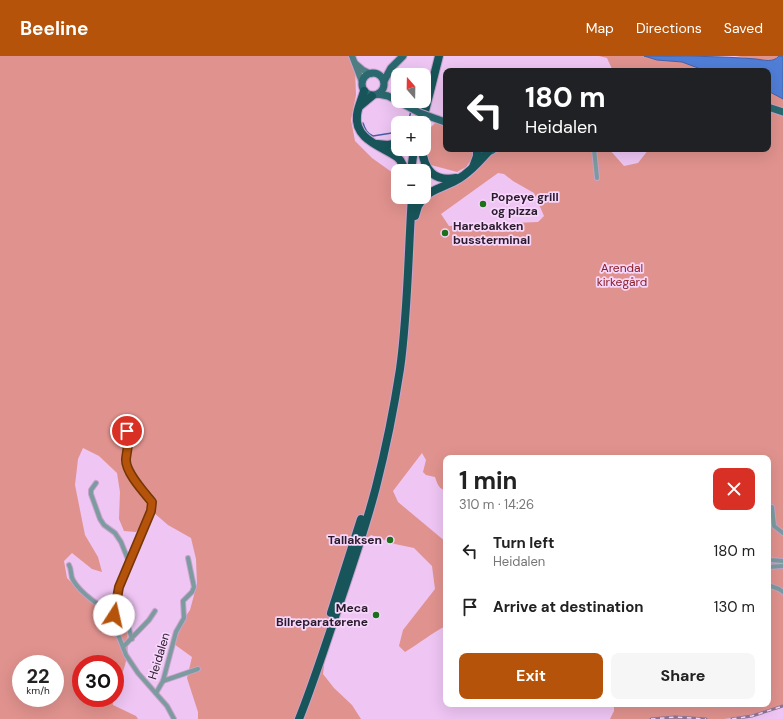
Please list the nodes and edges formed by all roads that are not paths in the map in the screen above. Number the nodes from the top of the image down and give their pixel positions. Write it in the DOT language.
graph roads {
  1 [pos="400,56"];
  2 [pos="403,56"];
  3 [pos="435,56"];
  4 [pos="439,56"];
  5 [pos="353,59"];
  6 [pos="431,72"];
  7 [pos="373,73"];
  8 [pos="431,80"];
  9 [pos="362,82"];
  10 [pos="384,83"];
  11 [pos="364,91"];
  12 [pos="391,93"];
  13 [pos="375,95"];
  14 [pos="391,97"];
  15 [pos="358,108"];
  16 [pos="418,108"];
  17 [pos="771,108"];
  18 [pos="783,112"];
  19 [pos="443,120"];
  20 [pos="376,144"];
  21 [pos="391,144"];
  22 [pos="478,152"];
  23 [pos="490,152"];
  24 [pos="594,152"];
  25 [pos="424,156"];
  26 [pos="402,164"];
  27 [pos="473,168"];
  28 [pos="461,176"];
  29 [pos="597,178"];
  30 [pos="431,192"];
  31 [pos="408,204"];
  32 [pos="412,204"];
  33 [pos="419,204"];
  34 [pos="410,251"];
  35 [pos="127,431"];
  36 [pos="96,483"];
  37 [pos="772,507"];
  38 [pos="783,533"];
  39 [pos="188,558"];
  40 [pos="771,560"];
  41 [pos="783,561"];
  42 [pos="129,562"];
  43 [pos="69,565"];
  44 [pos="783,566"];
  45 [pos="771,567"];
  46 [pos="771,585"];
  47 [pos="783,592"];
  48 [pos="115,607"];
  49 [pos="156,611"];
  50 [pos="114,615"];
  51 [pos="132,639"];
  52 [pos="123,647"];
  53 [pos="198,669"];
  54 [pos="163,681"];
  55 [pos="156,693"];
  56 [pos="174,719"];
  57 [pos="295,719"];
  58 [pos="299,719"];
  1 -- 7 [label="main road"];
  2 -- 10 [label="main road"];
  3 -- 6 [label="highway"];
  4 -- 8 [label="highway"];
  5 -- 7 [label="main road"];
  5 -- 9 [label="main road"];
  7 -- 9 [label="main road"];
  7 -- 10 [label="main road"];
  9 -- 11 [label="main road"];
  10 -- 12 [label="main road"];
  10 -- 13 [label="main road"];
  11 -- 13 [label="main road"];
  11 -- 15 [label="highway"];
  13 -- 14 [label="main road"];
  13 -- 15 [label="highway"];
  15 -- 20 [label="highway"];
  16 -- 19 [label="main road, bridge"];
  17 -- 18 [label="main road"];
  20 -- 21 [label="highway"];
  20 -- 26 [label="highway"];
  22 -- 27 [label="highway"];
  23 -- 27 [label="highway"];
  24 -- 29 [label="street"];
  25 -- 28 [label="highway"];
  27 -- 28 [label="highway"];
  28 -- 30 [label="highway"];
  31 -- 57 [label="highway"];
  32 -- 34 [label="highway"];
  33 -- 34 [label="highway"];
  34 -- 58 [label="highway"];
  35 -- 42 [label="street, Heidalen"];
  36 -- 42 [label="street"];
  37 -- 38 [label="street"];
  39 -- 54 [label="street, Heidalen"];
  40 -- 41 [label="street"];
  42 -- 48 [label="street, Heidalen"];
  43 -- 50 [label="street"];
  44 -- 45 [label="street"];
  46 -- 47 [label="street"];
  48 -- 50 [label="street, Heidalen"];
  48 -- 51 [label="street"];
  49 -- 51 [label="street"];
  50 -- 52 [label="street, Heidalen"];
  51 -- 52 [label="street"];
  52 -- 55 [label="street, Heidalen"];
  53 -- 54 [label="street"];
  54 -- 55 [label="street, Heidalen"];
  55 -- 56 [label="street, Heidalen"];
}
